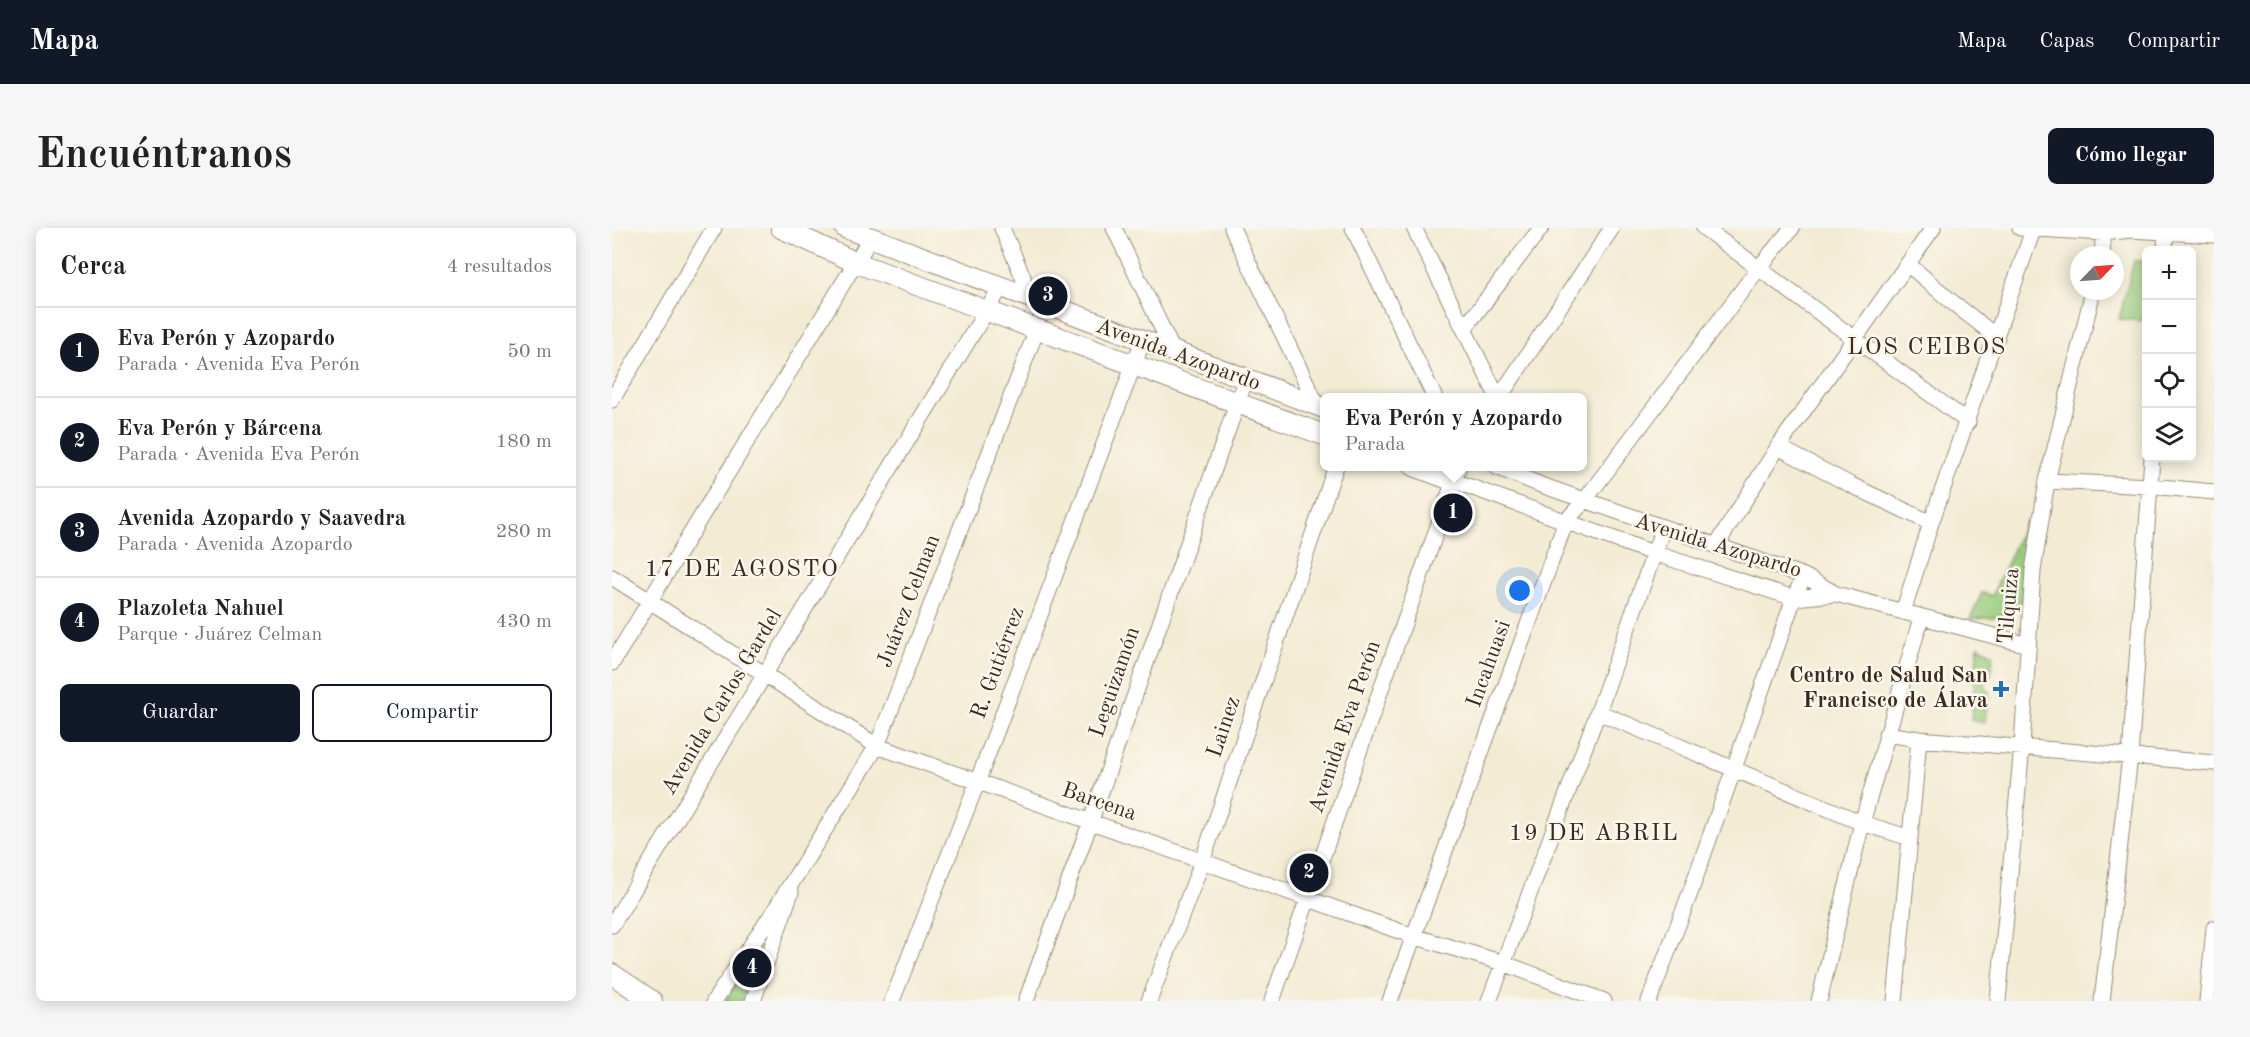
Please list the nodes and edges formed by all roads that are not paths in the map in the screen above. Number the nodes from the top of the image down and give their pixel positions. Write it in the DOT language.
graph roads {
  1 [pos="714,228"];
  2 [pos="781,228"];
  3 [pos="845,228"];
  4 [pos="1002,228"];
  5 [pos="1114,228"];
  6 [pos="1232,228"];
  7 [pos="1353,228"];
  8 [pos="1415,228"];
  9 [pos="1541,228"];
  10 [pos="1612,228"];
  11 [pos="1704,228"];
  12 [pos="1792,228"];
  13 [pos="1933,228"];
  14 [pos="2027,229"];
  15 [pos="2104,230"];
  16 [pos="2166,230"];
  17 [pos="2214,235"];
  18 [pos="870,239"];
  19 [pos="2103,246"];
  20 [pos="2165,246"];
  21 [pos="857,263"];
  22 [pos="1909,265"];
  23 [pos="1758,269"];
  24 [pos="1001,287"];
  25 [pos="1027,297"];
  26 [pos="2091,300"];
  27 [pos="987,310"];
  28 [pos="1037,329"];
  29 [pos="1464,330"];
  30 [pos="1997,337"];
  31 [pos="1855,339"];
  32 [pos="1143,340"];
  33 [pos="1173,351"];
  34 [pos="1133,364"];
  35 [pos="1246,378"];
  36 [pos="1433,393"];
  37 [pos="1496,393"];
  38 [pos="1502,393"];
  39 [pos="612,400"];
  40 [pos="1236,402"];
  41 [pos="1320,404"];
  42 [pos="1320,406"];
  43 [pos="1968,422"];
  44 [pos="1320,434"];
  45 [pos="1778,447"];
  46 [pos="2152,462"];
  47 [pos="1334,471"];
  48 [pos="1440,471"];
  49 [pos="1506,471"];
  50 [pos="1534,471"];
  51 [pos="1456,474"];
  52 [pos="2047,481"];
  53 [pos="1541,485"];
  54 [pos="2151,486"];
  55 [pos="2214,492"];
  56 [pos="1585,500"];
  57 [pos="1515,503"];
  58 [pos="1566,521"];
  59 [pos="1931,523"];
  60 [pos="1663,528"];
  61 [pos="1716,546"];
  62 [pos="1653,553"];
  63 [pos="1804,576"];
  64 [pos="612,577"];
  65 [pos="1836,594"];
  66 [pos="1794,598"];
  67 [pos="651,602"];
  68 [pos="1903,612"];
  69 [pos="1921,618"];
  70 [pos="2028,645"];
  71 [pos="612,663"];
  72 [pos="765,675"];
  73 [pos="1598,712"];
  74 [pos="1887,734"];
  75 [pos="1919,739"];
  76 [pos="877,746"];
  77 [pos="2022,746"];
  78 [pos="2130,756"];
  79 [pos="2214,763"];
  80 [pos="1732,768"];
  81 [pos="977,783"];
  82 [pos="1090,823"];
  83 [pos="1862,823"];
  84 [pos="1910,838"];
  85 [pos="1202,862"];
  86 [pos="796,875"];
  87 [pos="1309,899"];
  88 [pos="612,925"];
  89 [pos="2214,928"];
  90 [pos="1413,936"];
  91 [pos="1503,963"];
  92 [pos="612,975"];
  93 [pos="652,1001"];
  94 [pos="714,1001"];
  95 [pos="753,1001"];
  96 [pos="892,1001"];
  97 [pos="1026,1001"];
  98 [pos="1149,1001"];
  99 [pos="1272,1001"];
  100 [pos="1390,1001"];
  101 [pos="1489,1001"];
  102 [pos="1604,1001"];
  103 [pos="1649,1001"];
  104 [pos="1819,1001"];
  105 [pos="1895,1001"];
  106 [pos="1998,1001"];
  107 [pos="2102,1001"];
  108 [pos="2207,1001"];
  1 -- 39 [label="street"];
  2 -- 21 [label="street, Avenida Azopardo"];
  3 -- 18 [label="street, Avenida Azopardo"];
  4 -- 25 [label="street"];
  5 -- 33 [label="street"];
  6 -- 41 [label="street"];
  7 -- 36 [label="street"];
  8 -- 29 [label="street"];
  9 -- 29 [label="street"];
  10 -- 38 [label="street"];
  11 -- 23 [label="street"];
  12 -- 23 [label="street, Incahuasi"];
  13 -- 22 [label="street"];
  14 -- 15 [label="street"];
  14 -- 30 [label="street"];
  15 -- 16 [label="street"];
  15 -- 19 [label="street"];
  16 -- 17 [label="street"];
  16 -- 20 [label="street"];
  18 -- 21 [label="street"];
  18 -- 24 [label="street, Avenida Azopardo"];
  21 -- 27 [label="street, Avenida Azopardo"];
  21 -- 67 [label="street"];
  22 -- 30 [label="street"];
  22 -- 31 [label="street"];
  23 -- 31 [label="street"];
  23 -- 56 [label="street, Incahuasi"];
  24 -- 25 [label="street, Avenida Azopardo"];
  24 -- 27 [label="street, Avenida Carlos Gardel"];
  25 -- 32 [label="street, Avenida Azopardo"];
  26 -- 52 [label="street, Tilquiza"];
  27 -- 28 [label="street, Avenida Azopardo"];
  27 -- 72 [label="street, Avenida Carlos Gardel"];
  28 -- 34 [label="street, Avenida Azopardo"];
  28 -- 76 [label="street, Juárez Celman"];
  29 -- 37 [label="street"];
  30 -- 43 [label="street"];
  31 -- 43 [label="street"];
  31 -- 45 [label="street"];
  32 -- 33 [label="street, Avenida Azopardo"];
  32 -- 34 [label="street, R. Gutiérrez"];
  33 -- 35 [label="street, Avenida Azopardo"];
  34 -- 40 [label="street, Avenida Azopardo"];
  34 -- 81 [label="street, R. Gutiérrez"];
  35 -- 40 [label="street, Leguizamón"];
  35 -- 42 [label="street, Avenida Azopardo"];
  40 -- 44 [label="street, Avenida Azopardo"];
  40 -- 82 [label="street, Leguizamón"];
  43 -- 59 [label="street"];
  45 -- 59 [label="street"];
  45 -- 61 [label="street"];
  46 -- 54 [label="street"];
  47 -- 85 [label="street, Lainez"];
  48 -- 51 [label="street, Avenida Azopardo"];
  49 -- 53 [label="street, Avenida Azopardo"];
  50 -- 53 [label="street"];
  51 -- 57 [label="street, Avenida Azopardo"];
  51 -- 87 [label="street, Avenida Eva Perón"];
  52 -- 54 [label="street"];
  52 -- 70 [label="street, Tilquiza"];
  53 -- 56 [label="street, Avenida Azopardo"];
  53 -- 57 [label="street"];
  54 -- 55 [label="street"];
  54 -- 78 [label="street"];
  56 -- 58 [label="street, Incahuasi"];
  56 -- 60 [label="street, Avenida Azopardo"];
  57 -- 58 [label="street, Avenida Azopardo"];
  58 -- 62 [label="street, Avenida Azopardo"];
  58 -- 90 [label="street, Incahuasi"];
  59 -- 68 [label="street"];
  60 -- 61 [label="street, Avenida Azopardo"];
  60 -- 62 [label="street"];
  61 -- 63 [label="street, Avenida Azopardo"];
  62 -- 66 [label="street, Avenida Azopardo"];
  62 -- 73 [label="street"];
  63 -- 65 [label="street, Avenida Azopardo"];
  63 -- 66 [label="street"];
  64 -- 67 [label="street, Barcena"];
  65 -- 66 [label="street, Avenida Azopardo"];
  65 -- 68 [label="street"];
  66 -- 80 [label="street"];
  67 -- 71 [label="street"];
  67 -- 72 [label="street, Barcena"];
  68 -- 69 [label="street"];
  69 -- 70 [label="street"];
  69 -- 74 [label="street"];
  70 -- 77 [label="street, Tilquiza"];
  72 -- 76 [label="street, Barcena"];
  72 -- 88 [label="street, Avenida Carlos Gardel"];
  73 -- 80 [label="street"];
  73 -- 91 [label="street"];
  74 -- 75 [label="street"];
  74 -- 83 [label="street"];
  75 -- 77 [label="street"];
  75 -- 84 [label="street"];
  76 -- 81 [label="street, Barcena"];
  76 -- 86 [label="street, Juárez Celman"];
  77 -- 78 [label="street"];
  77 -- 106 [label="street, Tilquiza"];
  78 -- 79 [label="street"];
  78 -- 107 [label="street"];
  80 -- 83 [label="street"];
  80 -- 103 [label="street"];
  81 -- 82 [label="street, Barcena"];
  81 -- 96 [label="street, R. Gutiérrez"];
  82 -- 85 [label="street, Barcena"];
  82 -- 97 [label="street, Leguizamón"];
  83 -- 84 [label="street"];
  83 -- 104 [label="street"];
  84 -- 105 [label="street"];
  85 -- 87 [label="street, Barcena"];
  85 -- 98 [label="street, Lainez"];
  86 -- 94 [label="street, Juárez Celman"];
  86 -- 95 [label="street, Juárez Celman"];
  87 -- 90 [label="street, Barcena"];
  87 -- 99 [label="street, Avenida Eva Perón"];
  89 -- 108 [label="street"];
  90 -- 91 [label="street, Barcena"];
  90 -- 100 [label="street, Incahuasi"];
  91 -- 101 [label="street"];
  91 -- 102 [label="street, Barcena"];
  92 -- 93 [label="street"];
}
